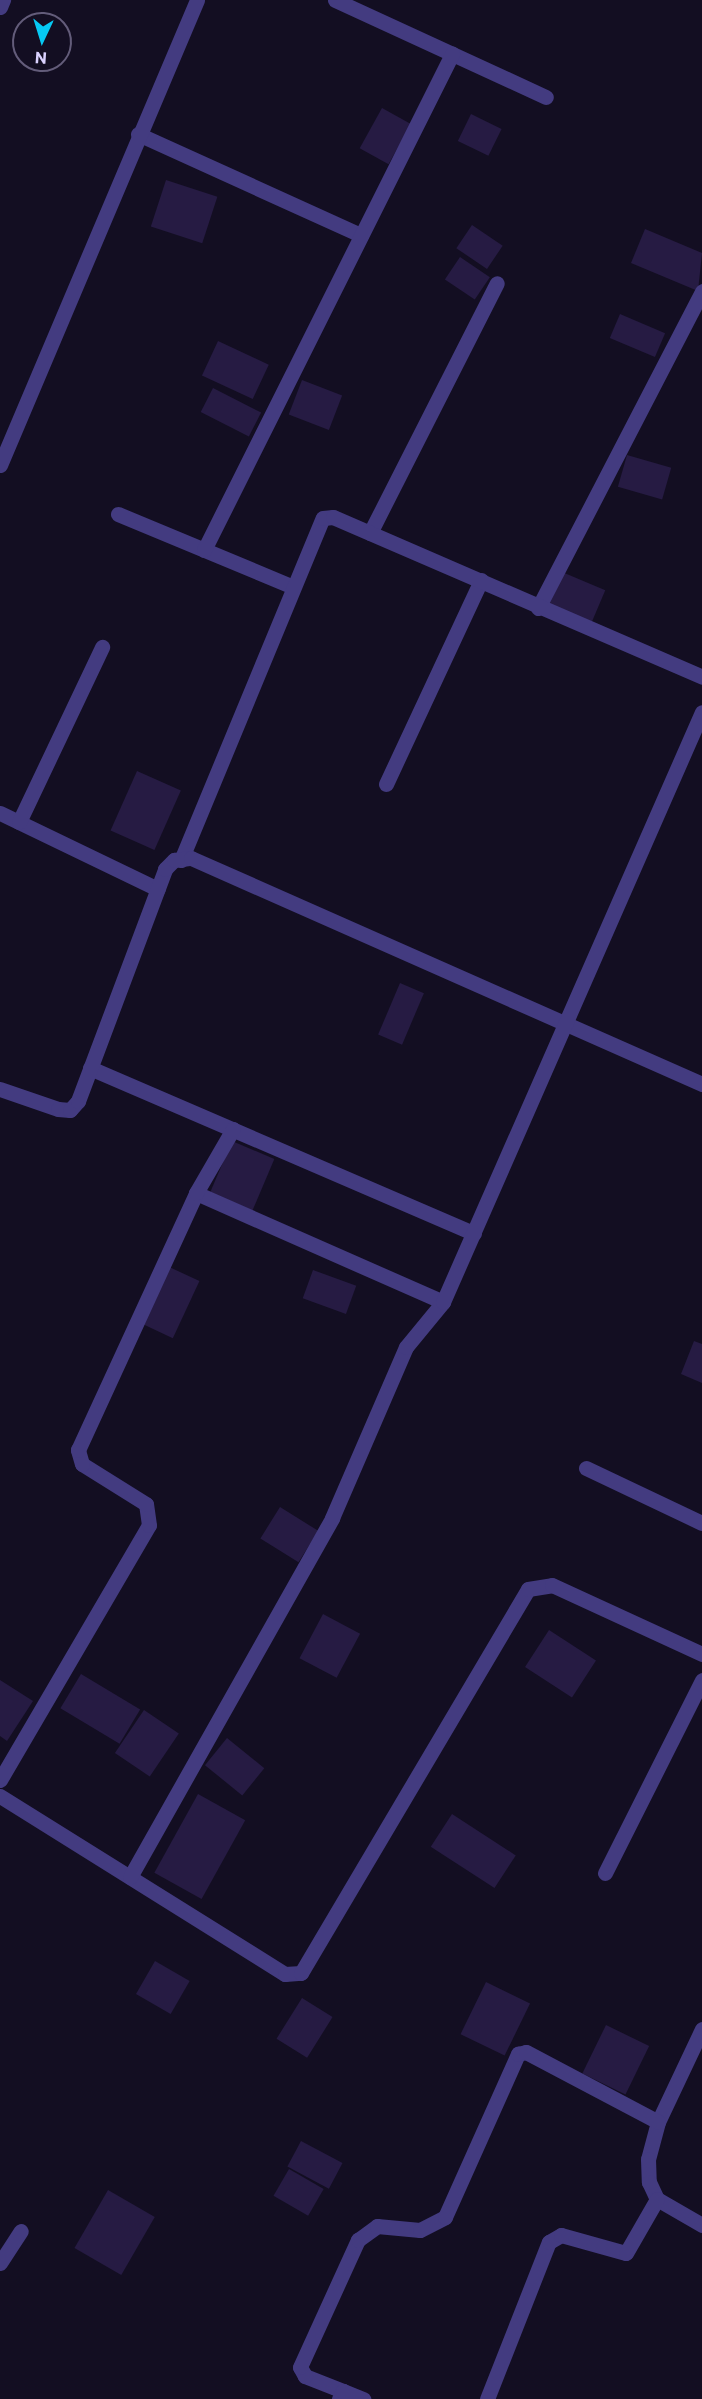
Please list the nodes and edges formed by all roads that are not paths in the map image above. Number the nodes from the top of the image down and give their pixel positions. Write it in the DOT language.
graph roads {
  1 [pos="3,0"];
  2 [pos="197,0"];
  3 [pos="335,0"];
  4 [pos="0,6"];
  5 [pos="452,54"];
  6 [pos="546,97"];
  7 [pos="138,134"];
  8 [pos="361,235"];
  9 [pos="497,283"];
  10 [pos="702,291"];
  11 [pos="0,465"];
  12 [pos="118,514"];
  13 [pos="370,533"];
  14 [pos="204,550"];
  15 [pos="481,580"];
  16 [pos="291,586"];
  17 [pos="538,608"];
  18 [pos="102,647"];
  19 [pos="702,676"];
  20 [pos="702,712"];
  21 [pos="386,784"];
  22 [pos="0,813"];
  23 [pos="19,822"];
  24 [pos="181,860"];
  25 [pos="158,889"];
  26 [pos="566,1025"];
  27 [pos="90,1068"];
  28 [pos="702,1084"];
  29 [pos="0,1089"];
  30 [pos="233,1129"];
  31 [pos="196,1193"];
  32 [pos="474,1233"];
  33 [pos="443,1302"];
  34 [pos="586,1468"];
  35 [pos="702,1523"];
  36 [pos="702,1654"];
  37 [pos="702,1680"];
  38 [pos="0,1780"];
  39 [pos="0,1796"];
  40 [pos="605,1873"];
  41 [pos="130,1877"];
  42 [pos="702,2029"];
  43 [pos="658,2122"];
  44 [pos="657,2199"];
  45 [pos="702,2225"];
  46 [pos="21,2231"];
  47 [pos="0,2263"];
  48 [pos="341,2395"];
  49 [pos="363,2399"];
  50 [pos="487,2399"];
  1 -- 4 [label="street"];
  2 -- 7 [label="street"];
  3 -- 5 [label="street"];
  5 -- 6 [label="street"];
  5 -- 8 [label="street"];
  7 -- 8 [label="street"];
  7 -- 11 [label="street"];
  8 -- 14 [label="street"];
  9 -- 13 [label="street"];
  10 -- 17 [label="street"];
  12 -- 14 [label="street"];
  13 -- 15 [label="street"];
  13 -- 16 [label="street"];
  14 -- 16 [label="street"];
  15 -- 17 [label="street"];
  15 -- 21 [label="street"];
  16 -- 24 [label="street"];
  17 -- 19 [label="street"];
  18 -- 23 [label="street"];
  20 -- 26 [label="street"];
  22 -- 23 [label="street"];
  23 -- 25 [label="street"];
  24 -- 25 [label="street"];
  24 -- 26 [label="street"];
  25 -- 27 [label="street"];
  26 -- 28 [label="street"];
  26 -- 32 [label="street"];
  27 -- 29 [label="street"];
  27 -- 30 [label="street"];
  30 -- 31 [label="street"];
  30 -- 32 [label="street"];
  31 -- 33 [label="street"];
  31 -- 38 [label="street"];
  32 -- 33 [label="street"];
  33 -- 41 [label="street"];
  34 -- 35 [label="street"];
  36 -- 41 [label="street"];
  37 -- 40 [label="street"];
  39 -- 41 [label="street"];
  42 -- 43 [label="street"];
  43 -- 44 [label="street"];
  43 -- 48 [label="street"];
  44 -- 45 [label="street"];
  44 -- 50 [label="street"];
  46 -- 47 [label="street"];
  48 -- 49 [label="street"];
}
